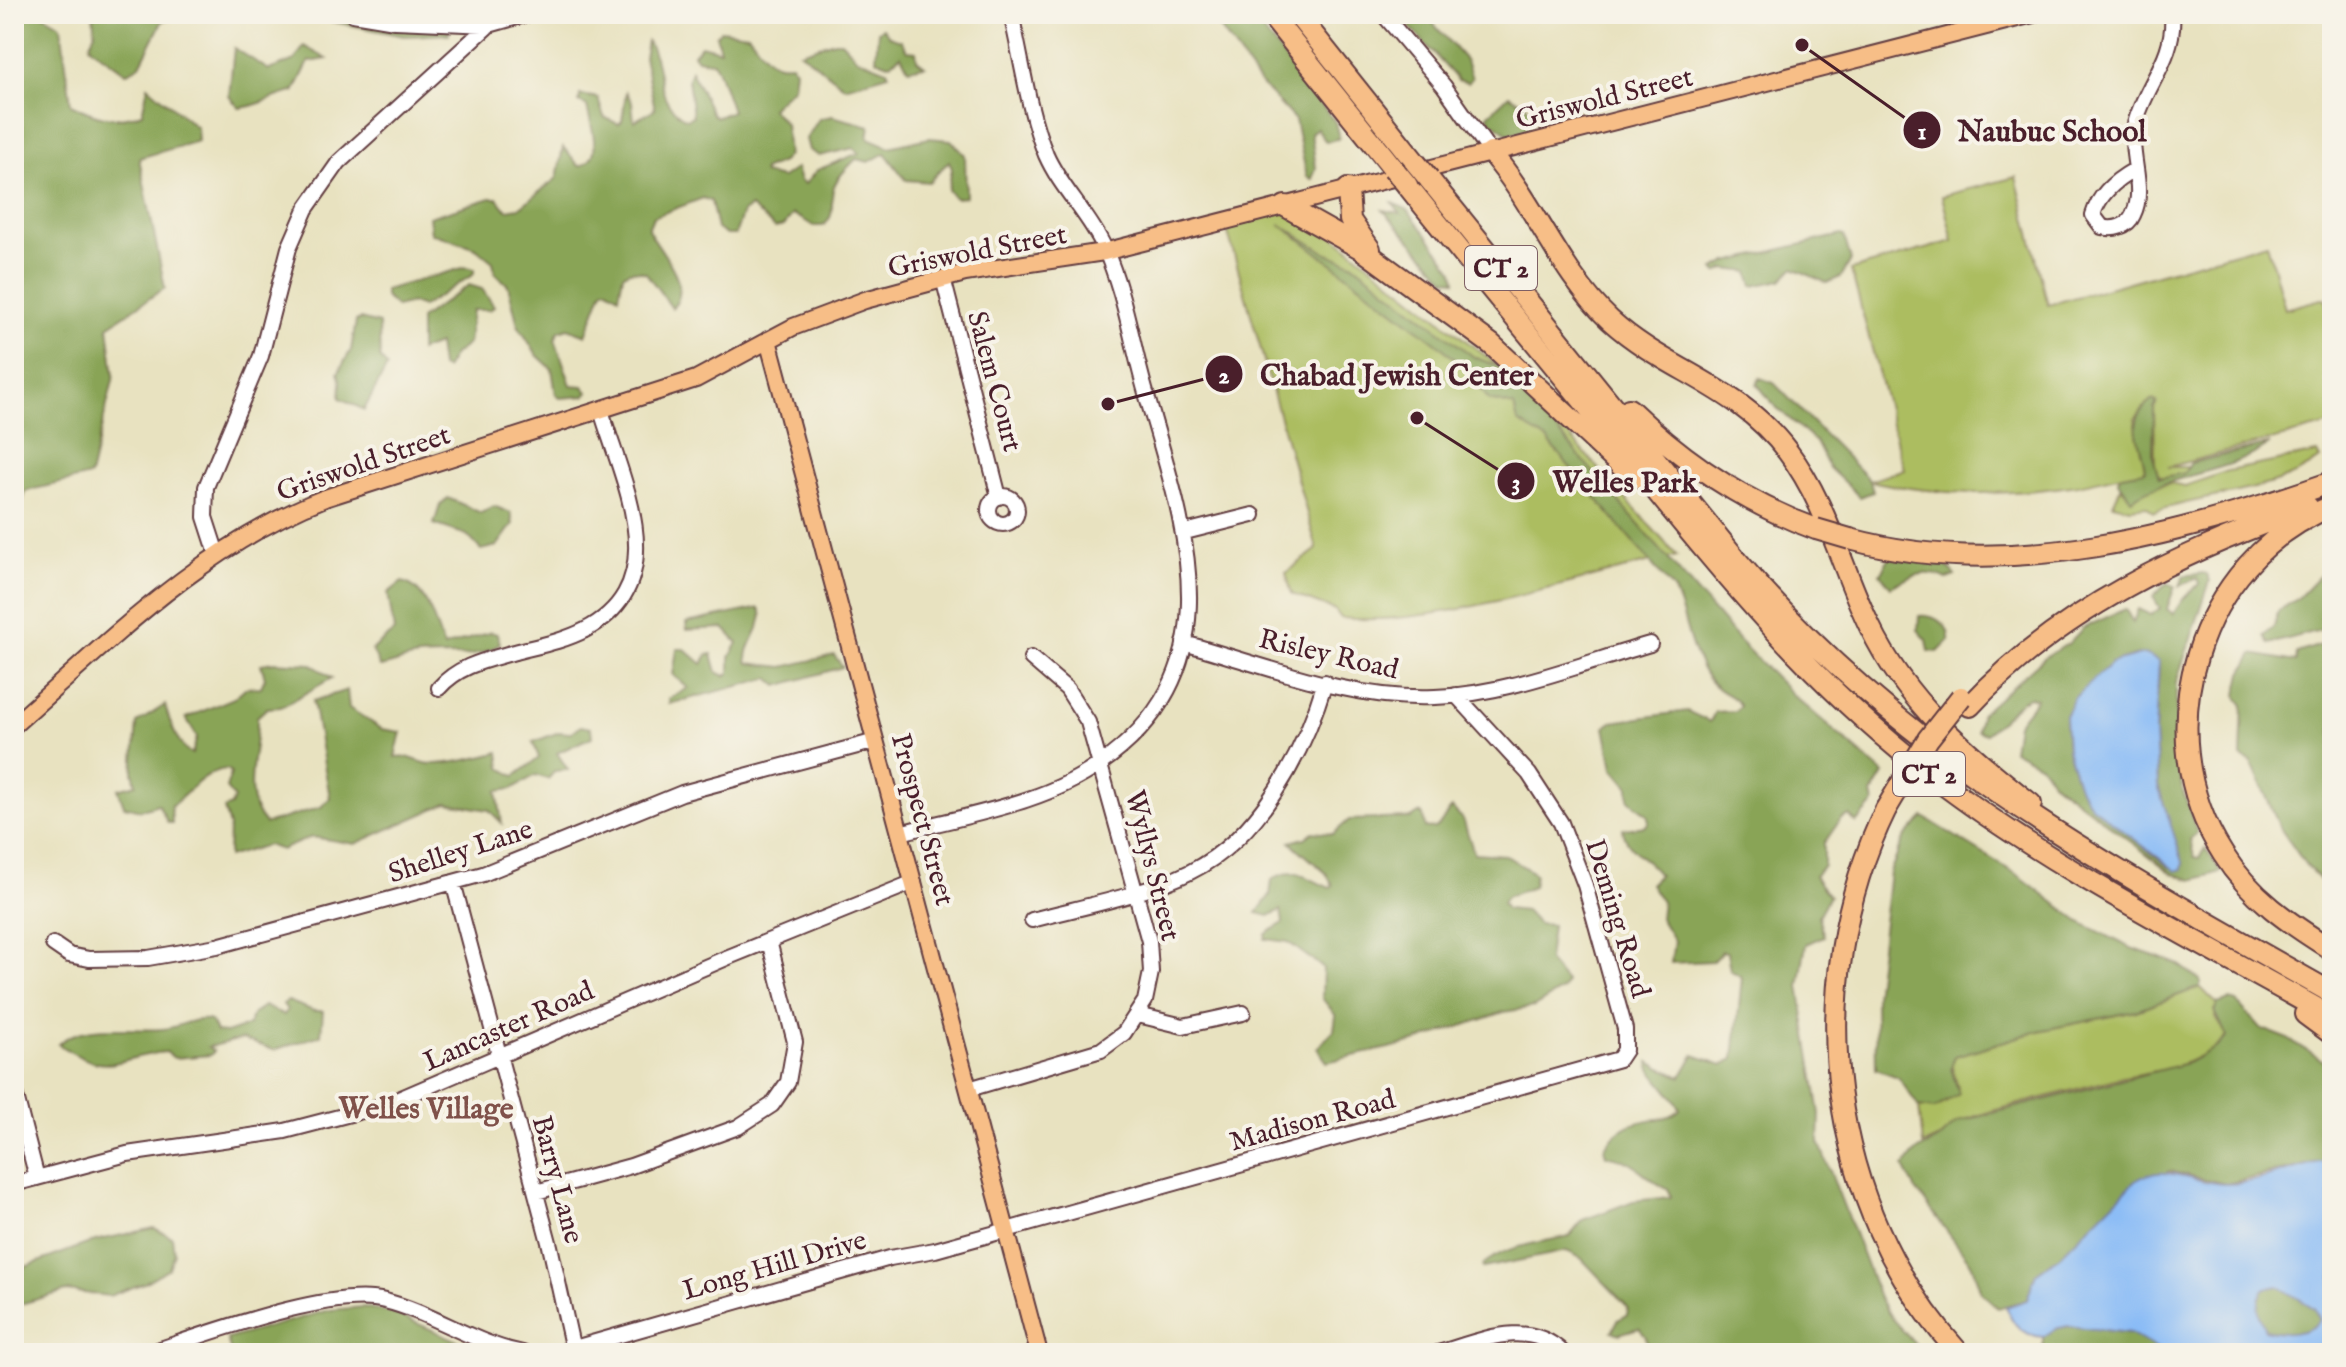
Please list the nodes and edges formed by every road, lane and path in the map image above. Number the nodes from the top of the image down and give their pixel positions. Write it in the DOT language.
graph roads {
  1 [pos="353,14"];
  2 [pos="528,14"];
  3 [pos="1011,14"];
  4 [pos="1270,14"];
  5 [pos="1297,14"];
  6 [pos="1383,14"];
  7 [pos="2033,14"];
  8 [pos="2172,14"];
  9 [pos="489,25"];
  10 [pos="1491,153"];
  11 [pos="2134,170"];
  12 [pos="1348,189"];
  13 [pos="1285,206"];
  14 [pos="1106,252"];
  15 [pos="1377,259"];
  16 [pos="943,278"];
  17 [pos="768,340"];
  18 [pos="1573,357"];
  19 [pos="601,410"];
  20 [pos="2332,482"];
  21 [pos="1660,496"];
  22 [pos="2294,496"];
  23 [pos="999,497"];
  24 [pos="2332,498"];
  25 [pos="2332,506"];
  26 [pos="1253,515"];
  27 [pos="1185,532"];
  28 [pos="217,554"];
  29 [pos="1184,643"];
  30 [pos="1650,644"];
  31 [pos="1031,658"];
  32 [pos="1325,682"];
  33 [pos="439,688"];
  34 [pos="1456,695"];
  35 [pos="1966,701"];
  36 [pos="14,725"];
  37 [pos="876,741"];
  38 [pos="1101,764"];
  39 [pos="1891,812"];
  40 [pos="900,833"];
  41 [pos="2123,875"];
  42 [pos="453,882"];
  43 [pos="914,882"];
  44 [pos="1136,891"];
  45 [pos="1032,920"];
  46 [pos="769,941"];
  47 [pos="53,944"];
  48 [pos="2332,950"];
  49 [pos="2260,976"];
  50 [pos="2332,993"];
  51 [pos="1243,1013"];
  52 [pos="1138,1015"];
  53 [pos="2332,1017"];
  54 [pos="2332,1034"];
  55 [pos="1625,1050"];
  56 [pos="500,1057"];
  57 [pos="14,1089"];
  58 [pos="969,1089"];
  59 [pos="37,1178"];
  60 [pos="14,1184"];
  61 [pos="536,1192"];
  62 [pos="1007,1230"];
  63 [pos="573,1350"];
  64 [pos="148,1353"];
  65 [pos="523,1353"];
  66 [pos="557,1353"];
  67 [pos="1039,1353"];
  68 [pos="1438,1353"];
  69 [pos="1563,1353"];
  70 [pos="1959,1353"];
  71 [pos="1976,1353"];
  1 -- 9 [label="street"];
  2 -- 9 [label="street"];
  3 -- 14 [label="street"];
  4 -- 21 [label="highway, CT 2, bridge"];
  5 -- 18 [label="highway, CT 2, bridge"];
  6 -- 10 [label="street"];
  7 -- 10 [label="main road, Griswold Street"];
  8 -- 11 [label="street"];
  9 -- 28 [label="street"];
  10 -- 12 [label="main road, Griswold Street"];
  10 -- 41 [label="highway"];
  12 -- 13 [label="main road, Griswold Street"];
  12 -- 15 [label="highway"];
  13 -- 14 [label="main road, Griswold Street"];
  13 -- 15 [label="highway"];
  14 -- 16 [label="main road, Griswold Street"];
  14 -- 27 [label="street"];
  15 -- 21 [label="highway"];
  16 -- 17 [label="main road, Griswold Street"];
  16 -- 23 [label="street, Salem Court"];
  17 -- 19 [label="main road, Griswold Street"];
  17 -- 37 [label="main road, Prospect Street"];
  18 -- 22 [label="highway, bridge"];
  18 -- 41 [label="highway, CT 2"];
  19 -- 28 [label="main road, Griswold Street"];
  19 -- 33 [label="street"];
  20 -- 22 [label="highway"];
  21 -- 49 [label="highway, CT 2"];
  22 -- 35 [label="highway"];
  24 -- 35 [label="highway"];
  25 -- 48 [label="highway"];
  26 -- 27 [label="street"];
  27 -- 29 [label="street"];
  28 -- 36 [label="main road, Griswold Street"];
  29 -- 32 [label="street, Risley Road"];
  29 -- 38 [label="street"];
  30 -- 34 [label="street, Risley Road"];
  31 -- 38 [label="street, Wyllys Street"];
  32 -- 34 [label="street, Risley Road"];
  32 -- 44 [label="street"];
  34 -- 55 [label="street, Deming Road"];
  35 -- 39 [label="highway, bridge"];
  37 -- 40 [label="main road, Prospect Street"];
  37 -- 42 [label="street, Shelley Lane"];
  38 -- 40 [label="street"];
  38 -- 44 [label="street, Wyllys Street"];
  39 -- 70 [label="highway"];
  39 -- 71 [label="highway"];
  40 -- 43 [label="main road, Prospect Street"];
  41 -- 50 [label="highway, CT 2"];
  42 -- 47 [label="street, Shelley Lane"];
  42 -- 56 [label="street, Barry Lane"];
  43 -- 46 [label="street, Lancaster Road"];
  43 -- 58 [label="main road, Prospect Street"];
  44 -- 45 [label="street"];
  44 -- 52 [label="street, Wyllys Street"];
  46 -- 56 [label="street, Lancaster Road"];
  46 -- 61 [label="street"];
  49 -- 53 [label="highway, CT 2"];
  49 -- 54 [label="highway"];
  51 -- 52 [label="street"];
  52 -- 58 [label="street, Wyllys Street"];
  55 -- 62 [label="street, Madison Road"];
  56 -- 59 [label="street, Lancaster Road"];
  56 -- 61 [label="street, Barry Lane"];
  57 -- 59 [label="street"];
  58 -- 62 [label="main road, Prospect Street"];
  59 -- 60 [label="street, Lancaster Road"];
  61 -- 63 [label="street, Barry Lane"];
  62 -- 63 [label="street, Long Hill Drive"];
  62 -- 67 [label="main road, Prospect Street"];
  63 -- 66 [label="street, Long Hill Drive"];
  64 -- 65 [label="street"];
  68 -- 69 [label="street"];
}
